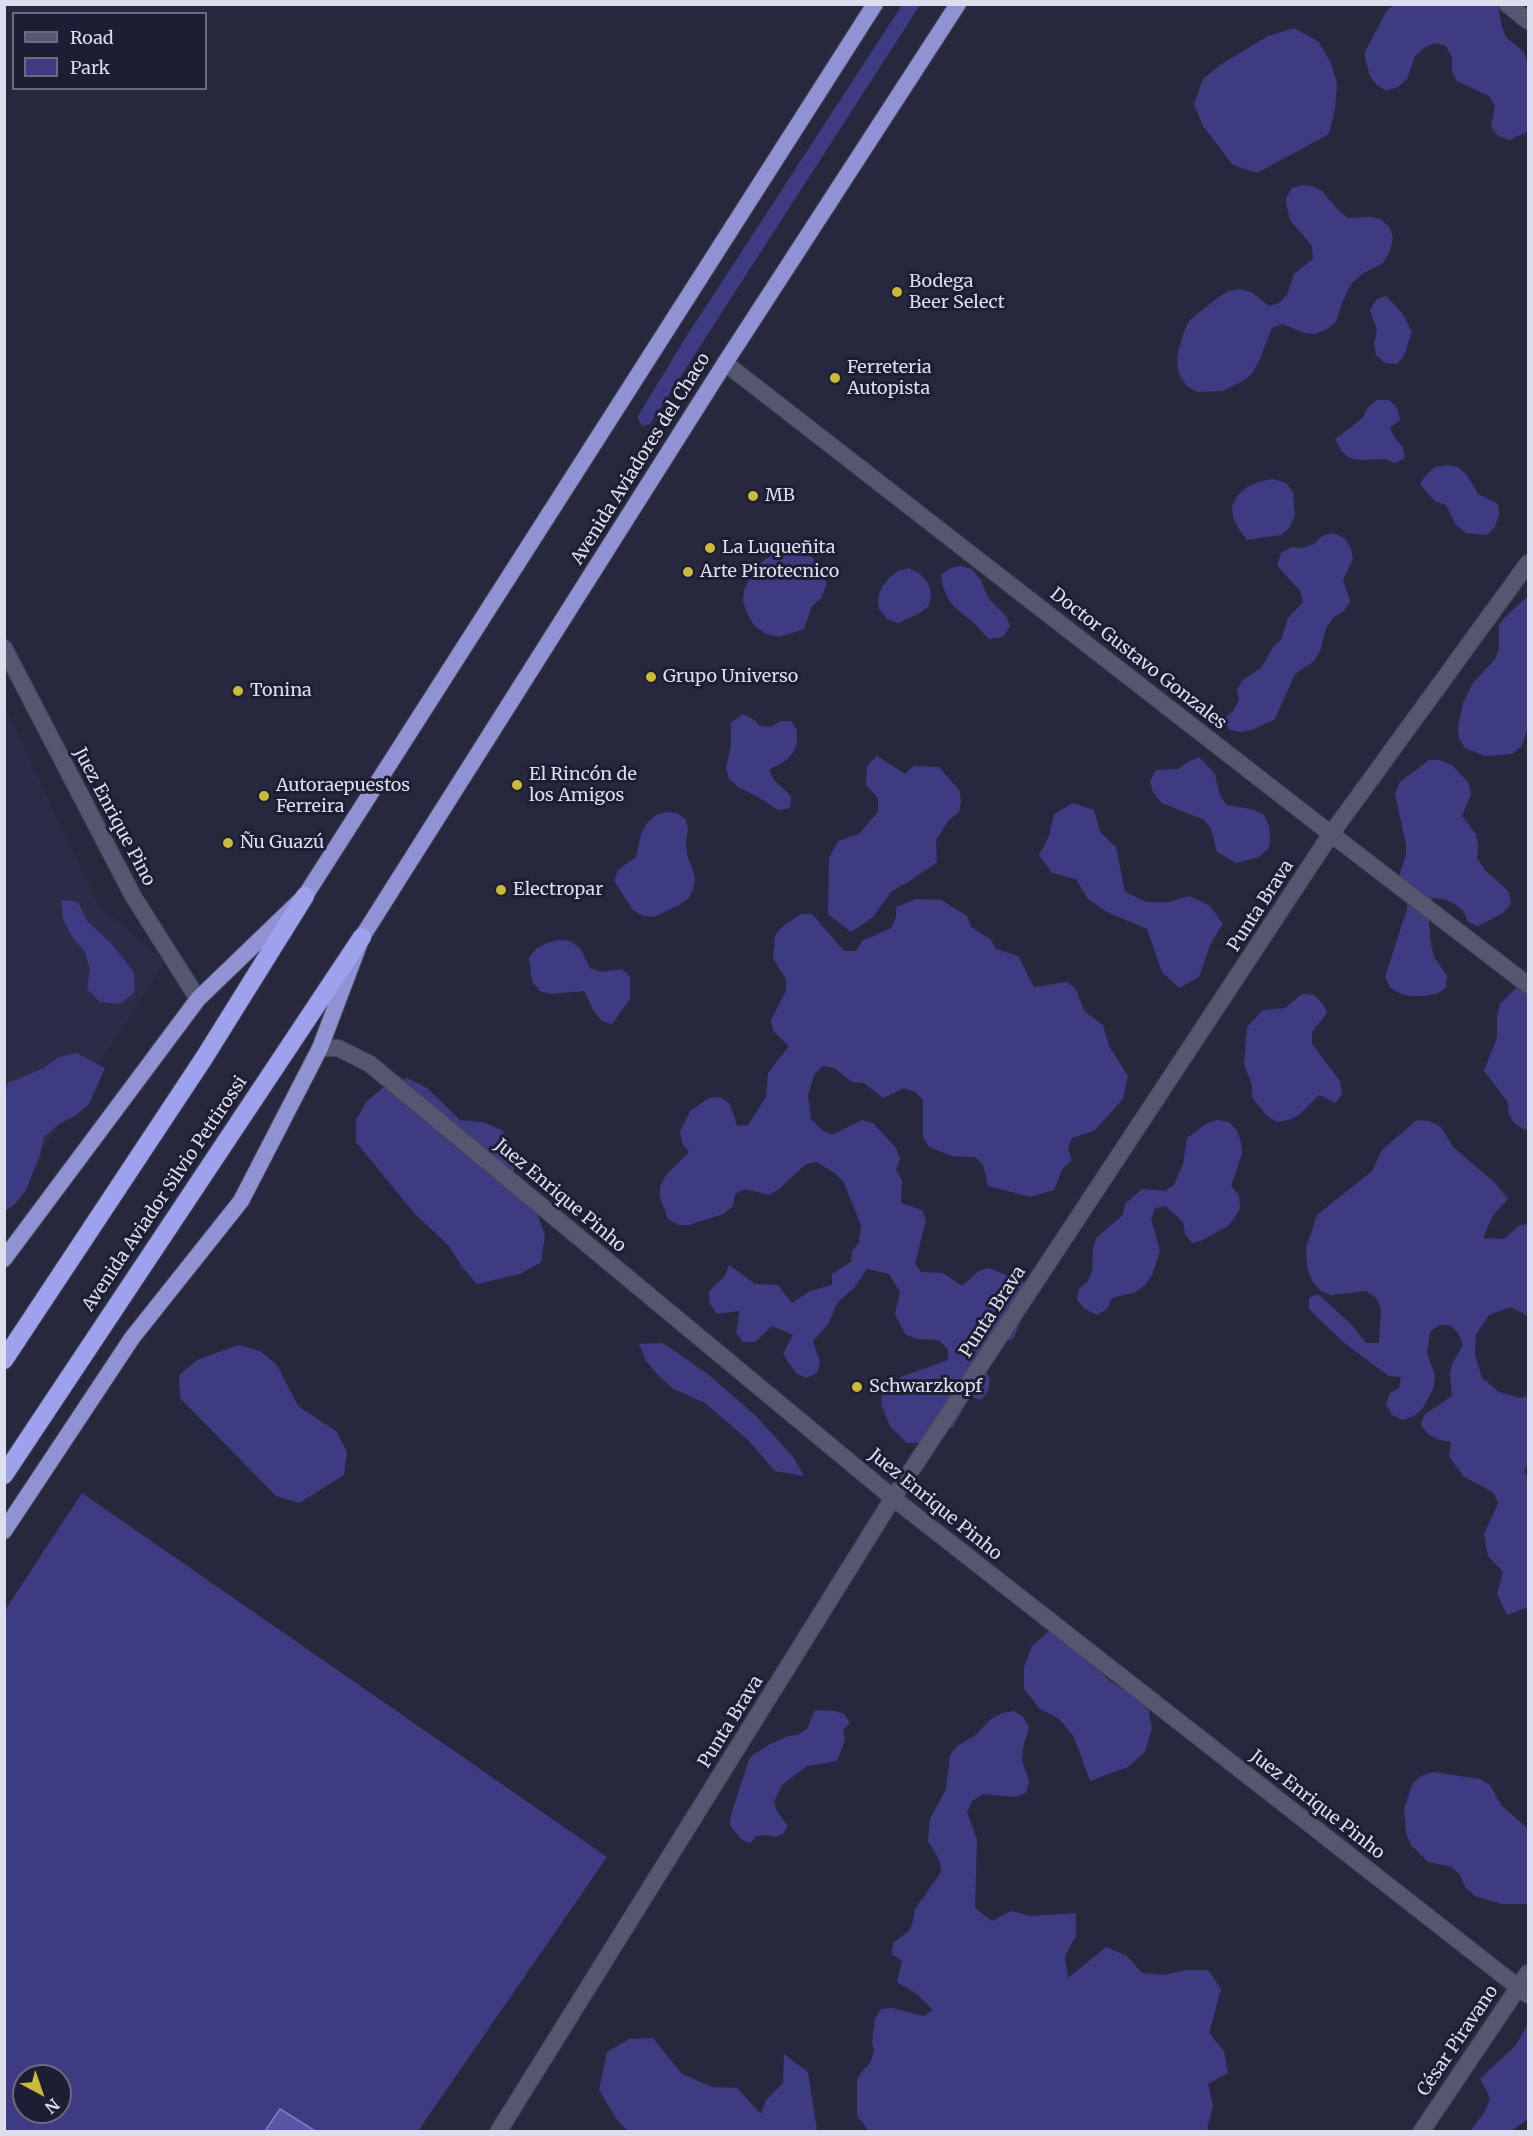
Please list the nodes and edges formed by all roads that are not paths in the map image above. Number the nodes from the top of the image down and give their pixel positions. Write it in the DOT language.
graph roads {
  1 [pos="875,4"];
  2 [pos="958,4"];
  3 [pos="1507,4"];
  4 [pos="1528,21"];
  5 [pos="725,363"];
  6 [pos="1528,563"];
  7 [pos="4,648"];
  8 [pos="1331,834"];
  9 [pos="305,896"];
  10 [pos="362,937"];
  11 [pos="1528,985"];
  12 [pos="198,999"];
  13 [pos="320,1048"];
  14 [pos="4,1259"];
  15 [pos="4,1360"];
  16 [pos="4,1475"];
  17 [pos="893,1498"];
  18 [pos="4,1532"];
  19 [pos="1528,1973"];
  20 [pos="1524,1991"];
  21 [pos="498,2132"];
  22 [pos="1421,2132"];
  1 -- 9 [label="highway"];
  2 -- 5 [label="highway, Avenida Aviadores del Chaco"];
  3 -- 4 [label="street"];
  5 -- 8 [label="street, Doctor Gustavo Gonzales"];
  5 -- 10 [label="highway, Avenida Aviadores del Chaco"];
  6 -- 8 [label="street, Punta Brava"];
  7 -- 12 [label="street, Juez Enrique Pino"];
  8 -- 11 [label="street, Doctor Gustavo Gonzales"];
  8 -- 17 [label="street, Punta Brava"];
  9 -- 12 [label="highway"];
  9 -- 15 [label="highway"];
  10 -- 13 [label="highway, Avenida Aviadores del Chaco"];
  10 -- 16 [label="highway, Avenida Aviador Silvio Pettirossi"];
  12 -- 14 [label="highway"];
  13 -- 17 [label="street, Juez Enrique Pinho"];
  13 -- 18 [label="highway, Avenida Aviadores del Chaco"];
  17 -- 20 [label="street, Juez Enrique Pinho"];
  17 -- 21 [label="street, Punta Brava"];
  19 -- 20 [label="street, César Piravano"];
  20 -- 22 [label="street, César Piravano"];
}
